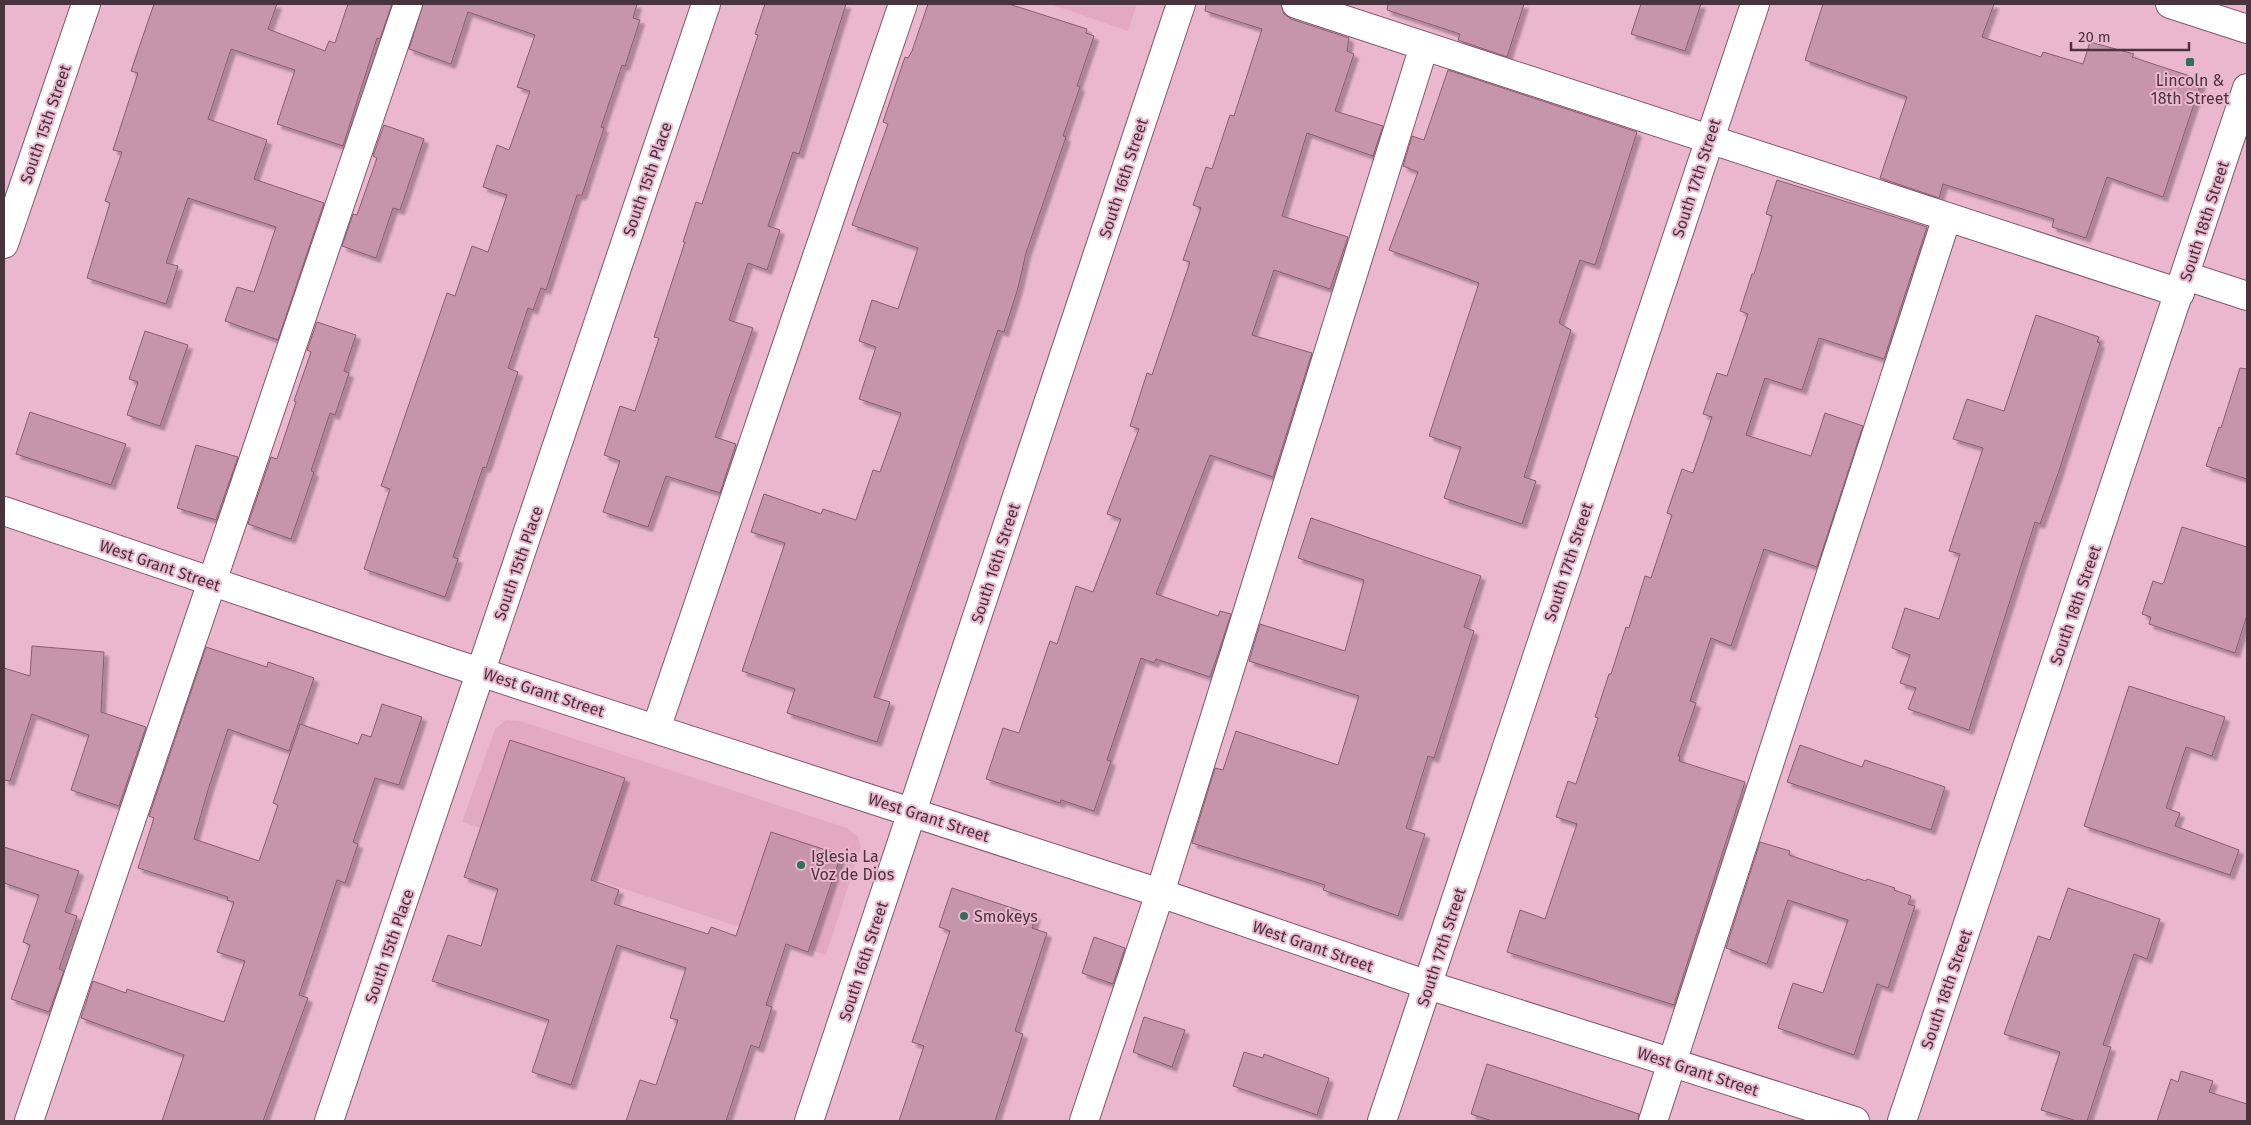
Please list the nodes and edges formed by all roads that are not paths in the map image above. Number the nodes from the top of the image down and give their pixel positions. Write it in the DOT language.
graph roads {
  1 [pos="86,4"];
  2 [pos="408,4"];
  3 [pos="706,4"];
  4 [pos="903,4"];
  5 [pos="1181,4"];
  6 [pos="1296,4"];
  7 [pos="1755,4"];
  8 [pos="2170,4"];
  9 [pos="2247,29"];
  10 [pos="1424,46"];
  11 [pos="2247,88"];
  12 [pos="1710,138"];
  13 [pos="1947,217"];
  14 [pos="4,244"];
  15 [pos="2183,284"];
  16 [pos="2247,296"];
  17 [pos="4,511"];
  18 [pos="212,583"];
  19 [pos="481,672"];
  20 [pos="656,729"];
  21 [pos="913,811"];
  22 [pos="1160,893"];
  23 [pos="1428,985"];
  24 [pos="1672,1063"];
  25 [pos="29,1121"];
  26 [pos="330,1121"];
  27 [pos="809,1121"];
  28 [pos="1084,1121"];
  29 [pos="1382,1121"];
  30 [pos="1652,1121"];
  31 [pos="1855,1121"];
  32 [pos="1902,1121"];
  1 -- 14 [label="street, South 15th Street"];
  2 -- 18 [label="street"];
  3 -- 19 [label="street, South 15th Place"];
  4 -- 20 [label="street"];
  5 -- 21 [label="street, South 16th Street"];
  6 -- 10 [label="street"];
  7 -- 12 [label="street, South 17th Street"];
  8 -- 9 [label="street"];
  10 -- 12 [label="street"];
  10 -- 22 [label="street"];
  11 -- 15 [label="street, South 18th Street"];
  12 -- 13 [label="street"];
  12 -- 23 [label="street, South 17th Street"];
  13 -- 15 [label="street"];
  13 -- 24 [label="street"];
  15 -- 16 [label="street"];
  15 -- 32 [label="street, South 18th Street"];
  17 -- 18 [label="street, West Grant Street"];
  18 -- 19 [label="street, West Grant Street"];
  18 -- 25 [label="street"];
  19 -- 20 [label="street, West Grant Street"];
  19 -- 26 [label="street, South 15th Place"];
  20 -- 21 [label="street, West Grant Street"];
  21 -- 22 [label="street, West Grant Street"];
  21 -- 27 [label="street, South 16th Street"];
  22 -- 23 [label="street, West Grant Street"];
  22 -- 28 [label="street"];
  23 -- 24 [label="street, West Grant Street"];
  23 -- 29 [label="street, South 17th Street"];
  24 -- 30 [label="street"];
  24 -- 31 [label="street, West Grant Street"];
}
